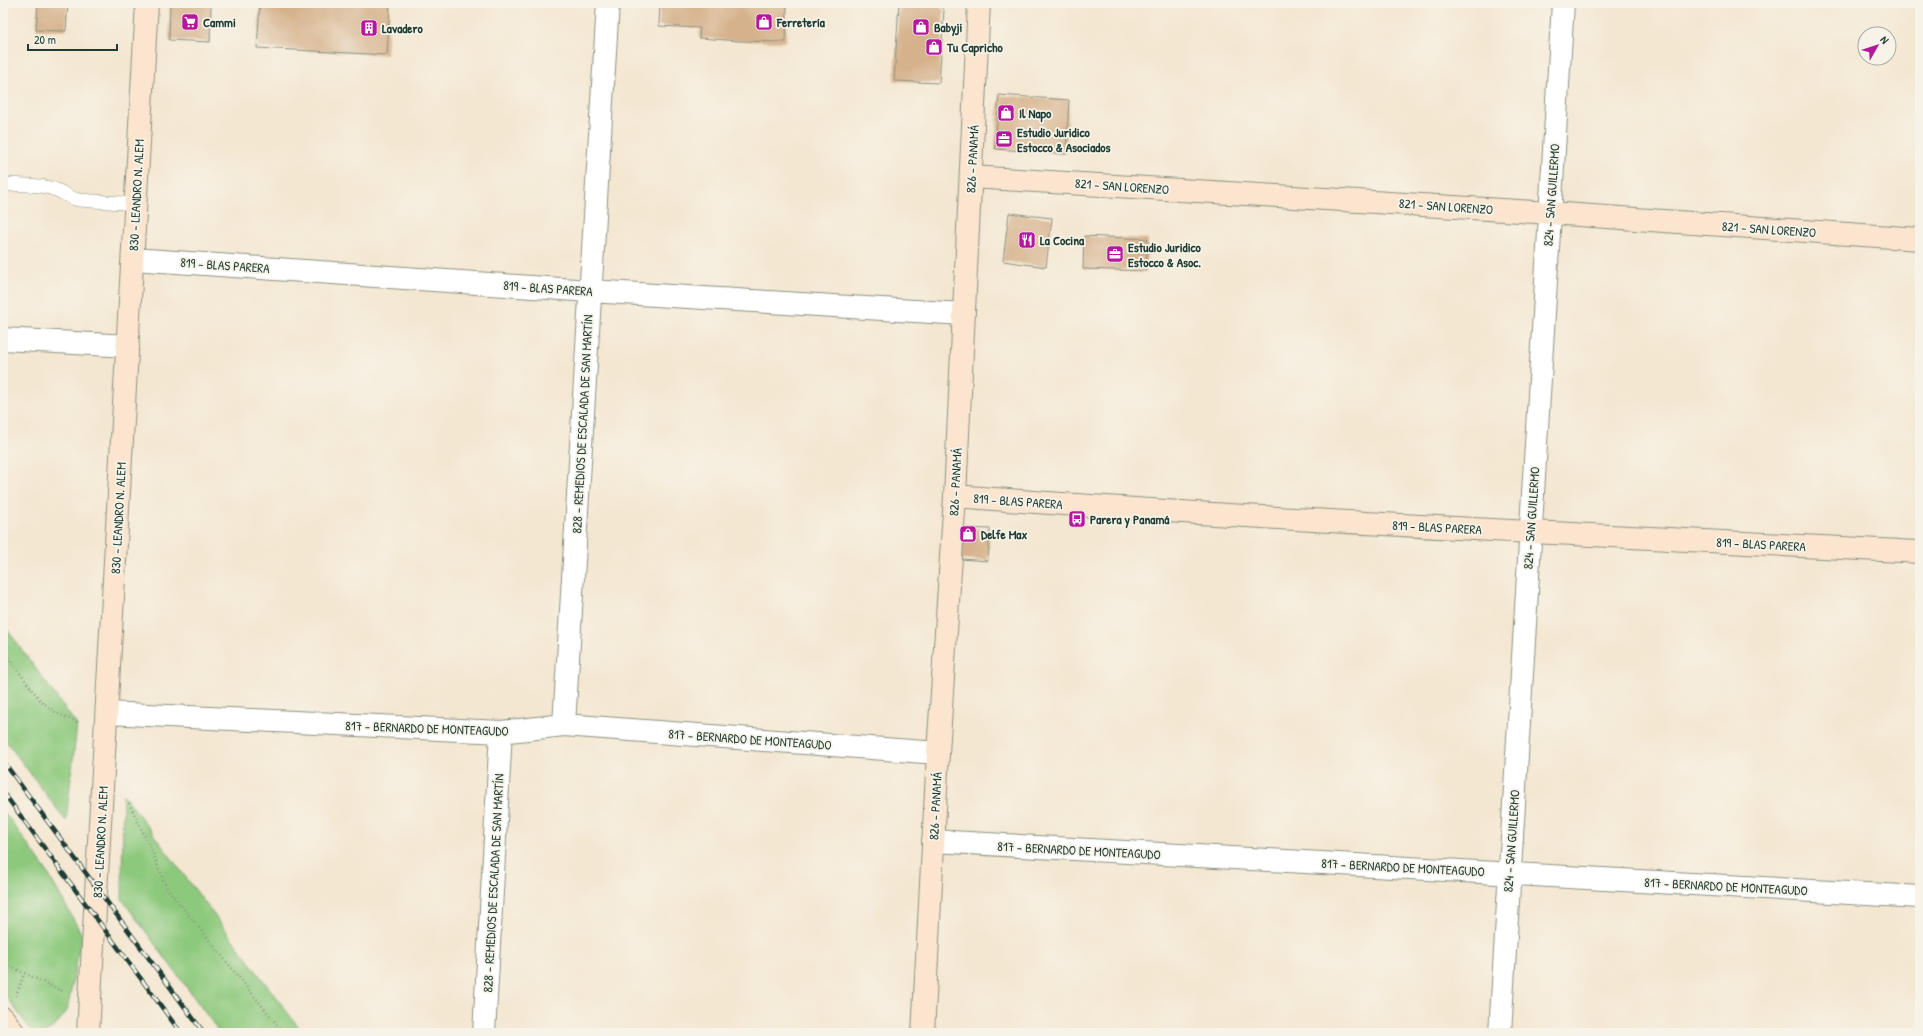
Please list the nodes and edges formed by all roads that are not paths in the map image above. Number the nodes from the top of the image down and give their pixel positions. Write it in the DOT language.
graph roads {
  1 [pos="147,3"];
  2 [pos="608,3"];
  3 [pos="979,3"];
  4 [pos="1563,3"];
  5 [pos="971,177"];
  6 [pos="3,184"];
  7 [pos="136,204"];
  8 [pos="1550,213"];
  9 [pos="1920,240"];
  10 [pos="133,259"];
  11 [pos="590,291"];
  12 [pos="963,314"];
  13 [pos="3,339"];
  14 [pos="128,346"];
  15 [pos="955,496"];
  16 [pos="1530,532"];
  17 [pos="1920,552"];
  18 [pos="106,722"];
  19 [pos="564,726"];
  20 [pos="501,732"];
  21 [pos="938,753"];
  22 [pos="933,842"];
  23 [pos="1509,873"];
  24 [pos="1920,897"];
  25 [pos="3,1018"];
  26 [pos="14,1033"];
  27 [pos="88,1033"];
  28 [pos="484,1033"];
  29 [pos="923,1033"];
  30 [pos="1500,1033"];
  1 -- 7 [label="street, 830 - LEANDRO N. ALEM"];
  2 -- 11 [label="street, 828 - REMEDIOS DE ESCALADA DE SAN MARTÍN"];
  3 -- 5 [label="street, 826 - PANAMÁ"];
  4 -- 8 [label="street, 824 - SAN GUILLERMO"];
  5 -- 8 [label="street, 821 - SAN LORENZO"];
  5 -- 12 [label="street, 826 - PANAMÁ"];
  6 -- 7 [label="lane"];
  7 -- 10 [label="street, 830 - LEANDRO N. ALEM"];
  8 -- 9 [label="street, 821 - SAN LORENZO"];
  8 -- 16 [label="street, 824 - SAN GUILLERMO"];
  10 -- 11 [label="street, 819 - BLAS PARERA"];
  10 -- 14 [label="street, 830 - LEANDRO N. ALEM"];
  11 -- 12 [label="street, 819 - BLAS PARERA"];
  11 -- 19 [label="street, 828 - REMEDIOS DE ESCALADA DE SAN MARTÍN"];
  12 -- 15 [label="street, 826 - PANAMÁ"];
  13 -- 14 [label="street"];
  14 -- 18 [label="street, 830 - LEANDRO N. ALEM"];
  15 -- 16 [label="street, 819 - BLAS PARERA"];
  15 -- 21 [label="street, 826 - PANAMÁ"];
  16 -- 17 [label="street, 819 - BLAS PARERA"];
  16 -- 23 [label="street, 824 - SAN GUILLERMO"];
  18 -- 20 [label="street, 817 - BERNARDO DE MONTEAGUDO"];
  18 -- 27 [label="street, 830 - LEANDRO N. ALEM"];
  19 -- 20 [label="street, 817 - BERNARDO DE MONTEAGUDO"];
  19 -- 21 [label="street, 817 - BERNARDO DE MONTEAGUDO"];
  20 -- 28 [label="street, 828 - REMEDIOS DE ESCALADA DE SAN MARTÍN"];
  21 -- 22 [label="street, 826 - PANAMÁ"];
  22 -- 23 [label="street, 817 - BERNARDO DE MONTEAGUDO"];
  22 -- 29 [label="street, 826 - PANAMÁ"];
  23 -- 24 [label="street, 817 - BERNARDO DE MONTEAGUDO"];
  23 -- 30 [label="street, 824 - SAN GUILLERMO"];
  25 -- 26 [label="street"];
}
